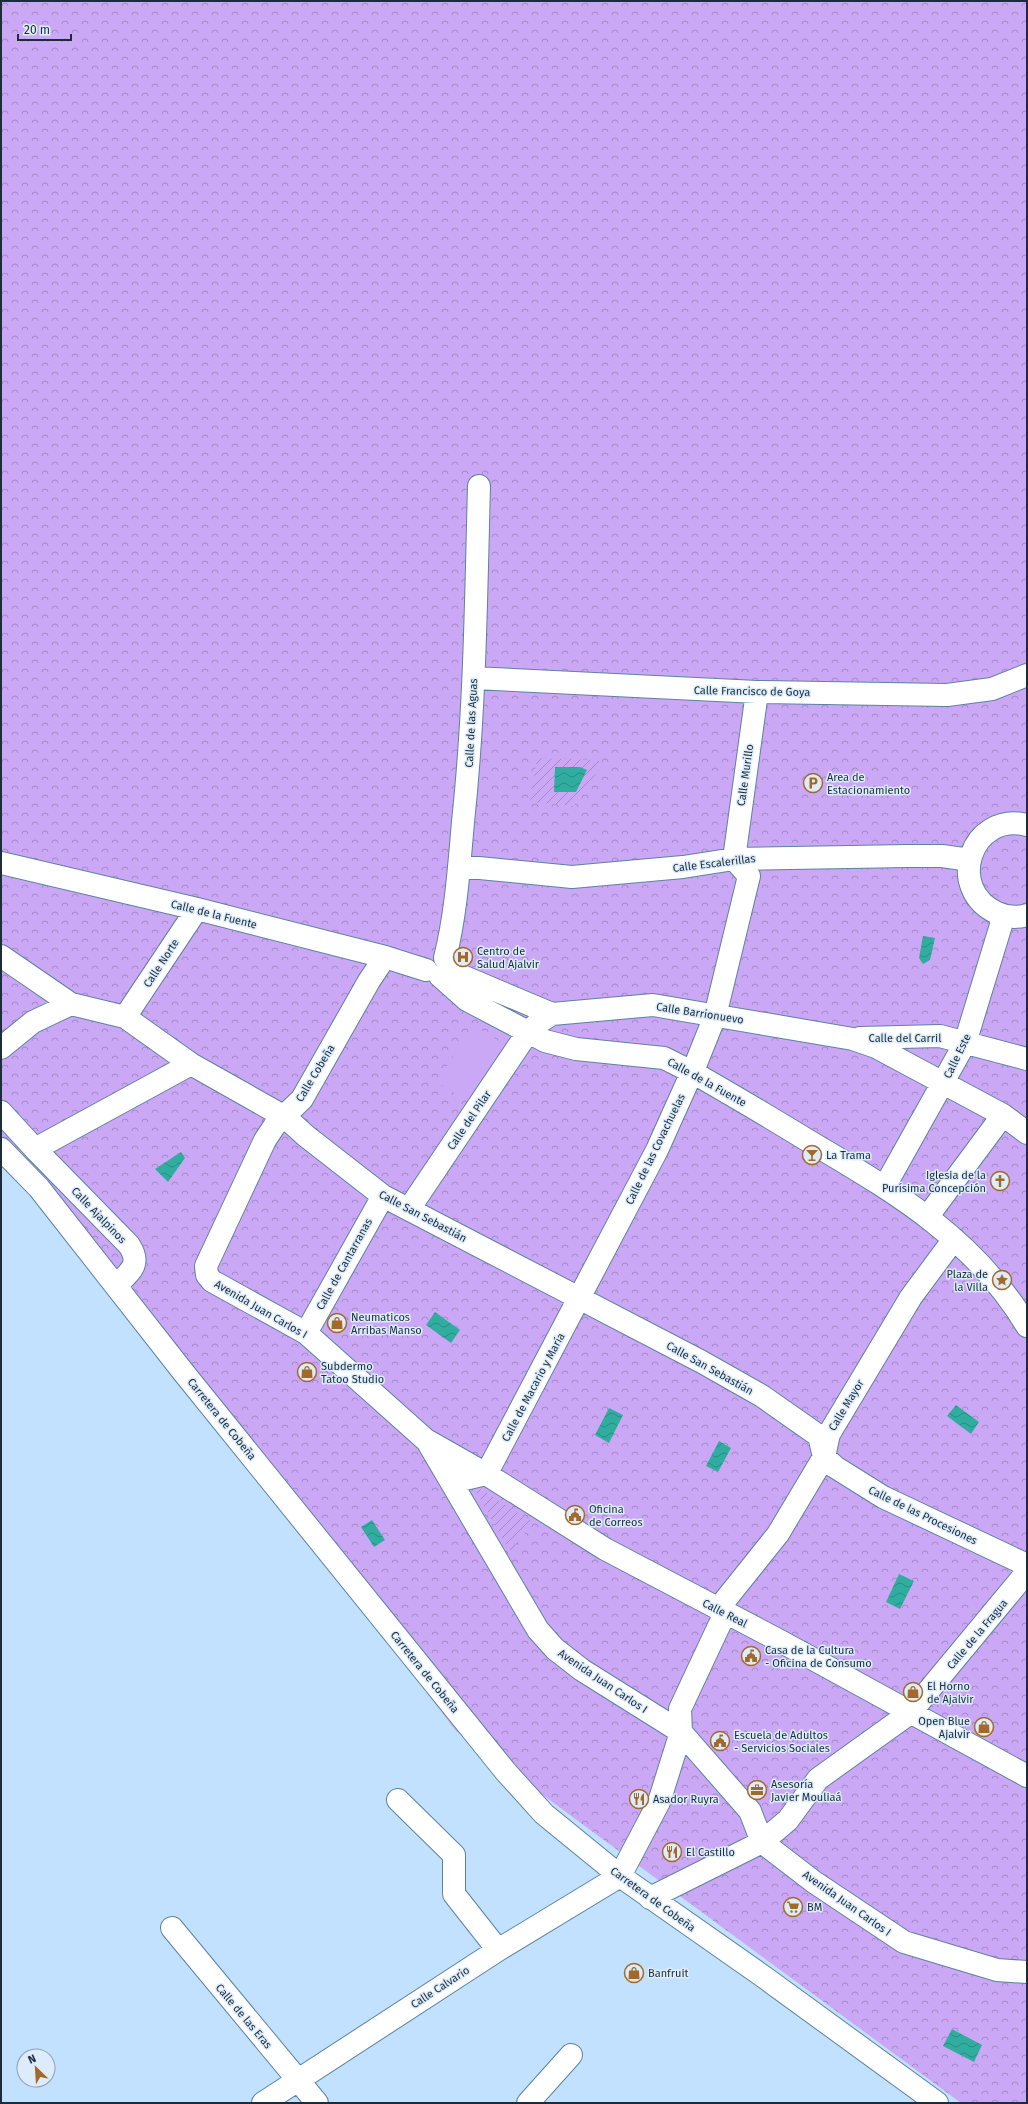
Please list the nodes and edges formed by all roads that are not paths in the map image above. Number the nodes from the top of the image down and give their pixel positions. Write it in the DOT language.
graph roads {
  1 [pos="479,486"];
  2 [pos="1027,675"];
  3 [pos="474,678"];
  4 [pos="757,692"];
  5 [pos="1025,822"];
  6 [pos="734,859"];
  7 [pos="970,860"];
  8 [pos="1,863"];
  9 [pos="459,866"];
  10 [pos="197,909"];
  11 [pos="1001,915"];
  12 [pos="1027,915"];
  13 [pos="1,956"];
  14 [pos="385,957"];
  15 [pos="439,967"];
  16 [pos="70,1004"];
  17 [pos="552,1014"];
  18 [pos="716,1016"];
  19 [pos="125,1018"];
  20 [pos="528,1032"];
  21 [pos="853,1039"];
  22 [pos="965,1043"];
  23 [pos="1,1048"];
  24 [pos="1027,1058"];
  25 [pos="192,1064"];
  26 [pos="692,1072"];
  27 [pos="943,1084"];
  28 [pos="1,1112"];
  29 [pos="1003,1116"];
  30 [pos="285,1117"];
  31 [pos="1027,1133"];
  32 [pos="1,1149"];
  33 [pos="35,1149"];
  34 [pos="885,1186"];
  35 [pos="383,1196"];
  36 [pos="409,1209"];
  37 [pos="928,1216"];
  38 [pos="954,1239"];
  39 [pos="207,1275"];
  40 [pos="116,1286"];
  41 [pos="579,1299"];
  42 [pos="1027,1326"];
  43 [pos="306,1333"];
  44 [pos="427,1441"];
  45 [pos="824,1457"];
  46 [pos="486,1474"];
  47 [pos="452,1482"];
  48 [pos="1027,1565"];
  49 [pos="1027,1572"];
  50 [pos="725,1613"];
  51 [pos="910,1713"];
  52 [pos="681,1732"];
  53 [pos="1027,1776"];
  54 [pos="398,1800"];
  55 [pos="762,1842"];
  56 [pos="620,1876"];
  57 [pos="650,1898"];
  58 [pos="172,1928"];
  59 [pos="498,1950"];
  60 [pos="1027,1972"];
  61 [pos="571,2055"];
  62 [pos="298,2080"];
  63 [pos="263,2103"];
  64 [pos="317,2103"];
  65 [pos="528,2103"];
  66 [pos="937,2103"];
  1 -- 3 [label="street, Calle de las Aguas"];
  2 -- 4 [label="street, Calle Francisco de Goya"];
  3 -- 4 [label="street, Calle Francisco de Goya"];
  3 -- 9 [label="street, Calle de las Aguas"];
  4 -- 6 [label="street, Calle Murillo"];
  5 -- 7 [label="street"];
  6 -- 7 [label="street, Calle Escalerillas"];
  6 -- 9 [label="street, Calle Escalerillas"];
  6 -- 18 [label="street, Calle de las Covachuelas"];
  7 -- 11 [label="street"];
  8 -- 10 [label="street, Calle de la Fuente"];
  9 -- 15 [label="street, Calle de las Aguas"];
  10 -- 14 [label="street, Calle de la Fuente"];
  10 -- 19 [label="street, Calle Norte"];
  11 -- 12 [label="street"];
  11 -- 22 [label="street, Calle Este"];
  13 -- 16 [label="street"];
  14 -- 15 [label="street, Calle de la Fuente"];
  14 -- 30 [label="street, Calle Cobeña"];
  15 -- 17 [label="street, Calle de la Fuente"];
  15 -- 20 [label="street, Calle de la Fuente"];
  16 -- 19 [label="street, Calle San Sebastián"];
  16 -- 23 [label="street"];
  17 -- 18 [label="street, Calle Barrionuevo"];
  17 -- 20 [label="street, Calle Barrionuevo"];
  18 -- 21 [label="street, Calle Barrionuevo"];
  18 -- 26 [label="street, Calle de las Covachuelas"];
  19 -- 25 [label="street, Calle San Sebastián"];
  20 -- 26 [label="street, Calle de la Fuente"];
  20 -- 36 [label="street, Calle del Pilar"];
  21 -- 22 [label="street, Calle del Carril"];
  21 -- 27 [label="street"];
  22 -- 24 [label="street, Calle del Carril"];
  22 -- 27 [label="street, Calle Este"];
  25 -- 30 [label="street, Calle San Sebastián"];
  25 -- 33 [label="street"];
  26 -- 34 [label="street, Calle de la Fuente"];
  26 -- 41 [label="street, Calle de las Covachuelas"];
  27 -- 29 [label="street"];
  27 -- 34 [label="street, Calle Este"];
  28 -- 33 [label="street, Calle Ajalpinos"];
  29 -- 31 [label="street"];
  29 -- 37 [label="street"];
  30 -- 35 [label="street, Calle San Sebastián"];
  30 -- 39 [label="street, Calle Cobeña"];
  32 -- 40 [label="street, Carretera de Cobeña"];
  33 -- 40 [label="street, Calle Ajalpinos"];
  34 -- 37 [label="street, Calle de la Fuente"];
  35 -- 36 [label="street, Calle San Sebastián"];
  35 -- 43 [label="street, Calle de Cantarranas"];
  36 -- 41 [label="street, Calle San Sebastián"];
  37 -- 38 [label="street, Calle de la Fuente"];
  38 -- 42 [label="street"];
  38 -- 45 [label="street, Calle Mayor"];
  39 -- 43 [label="street, Avenida Juan Carlos I"];
  40 -- 56 [label="street, Carretera de Cobeña"];
  41 -- 45 [label="street, Calle San Sebastián"];
  41 -- 46 [label="street, Calle de Macario y María"];
  43 -- 44 [label="street, Avenida Juan Carlos I"];
  44 -- 46 [label="street, Calle Real"];
  44 -- 47 [label="street, Avenida Juan Carlos I"];
  45 -- 48 [label="street, Calle de las Procesiones"];
  45 -- 50 [label="street, Calle Mayor"];
  46 -- 47 [label="street"];
  46 -- 50 [label="street, Calle Real"];
  47 -- 52 [label="street, Avenida Juan Carlos I"];
  49 -- 51 [label="street, Calle de la Fragua"];
  50 -- 51 [label="street, Calle Real"];
  50 -- 52 [label="street"];
  51 -- 53 [label="street, Calle Real"];
  51 -- 55 [label="street, Calle de la Fragua"];
  52 -- 55 [label="street, Avenida Juan Carlos I"];
  52 -- 56 [label="street"];
  54 -- 59 [label="street"];
  55 -- 57 [label="street, Calle de la Fragua"];
  55 -- 60 [label="street, Avenida Juan Carlos I"];
  56 -- 57 [label="street, Carretera de Cobeña"];
  56 -- 59 [label="street, Calle Calvario"];
  57 -- 66 [label="street, Carretera de Cobeña"];
  58 -- 62 [label="street, Calle de las Eras"];
  59 -- 62 [label="street, Calle Calvario"];
  61 -- 65 [label="street"];
  62 -- 63 [label="street, Calle Calvario"];
  62 -- 64 [label="street, Calle de las Eras"];
}
